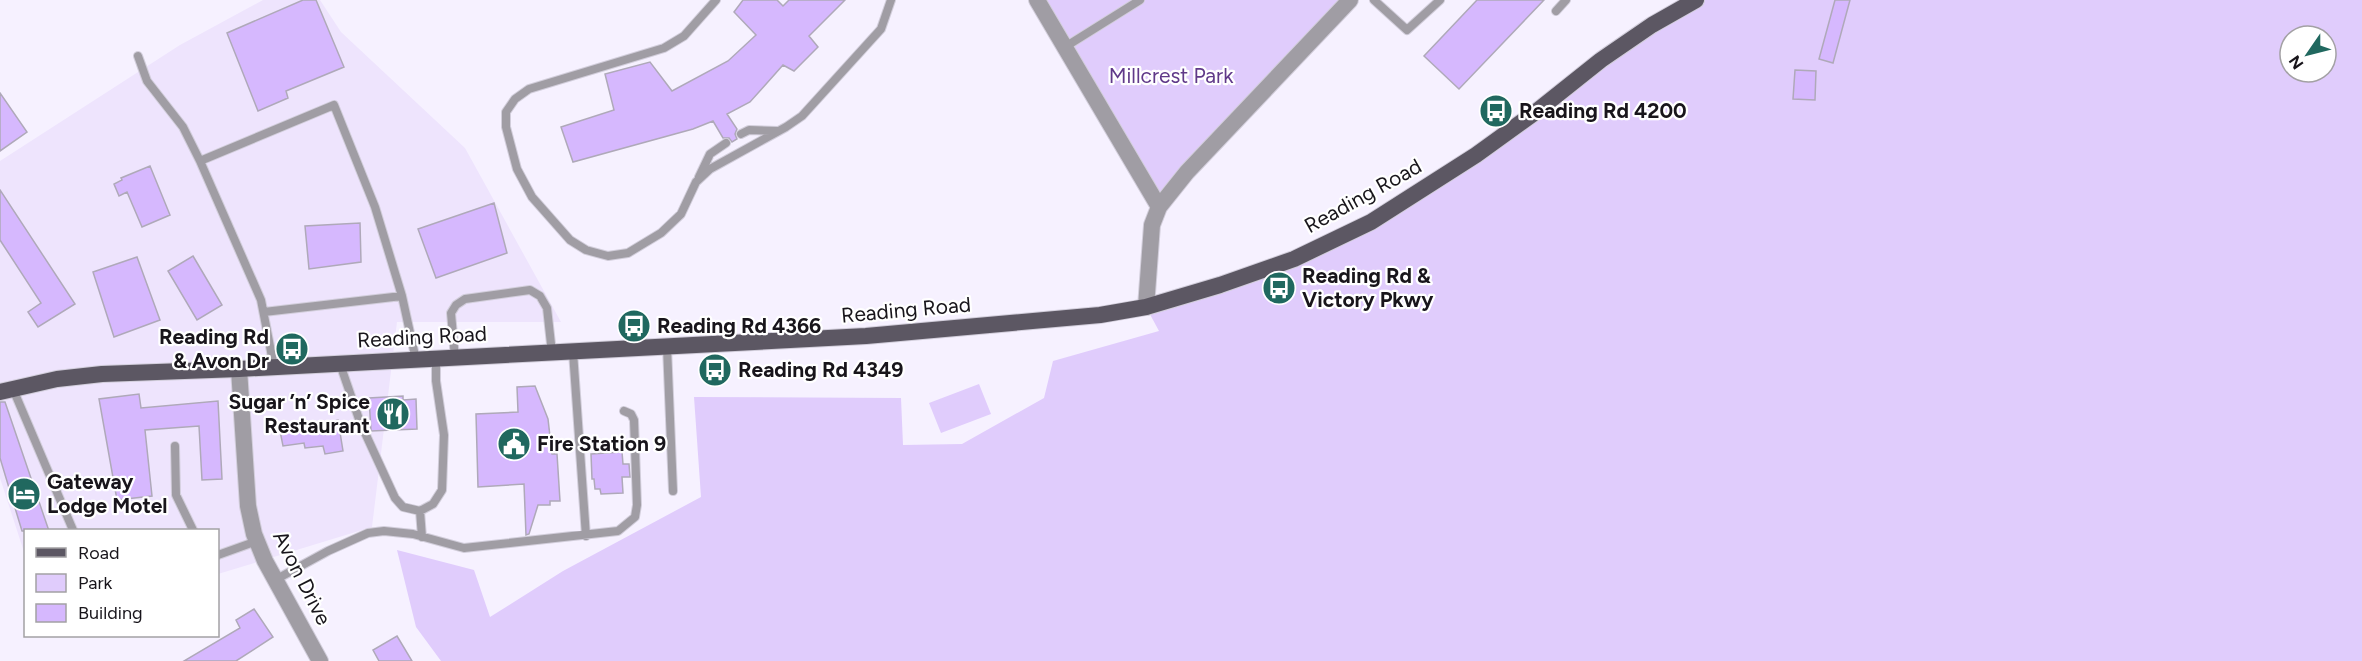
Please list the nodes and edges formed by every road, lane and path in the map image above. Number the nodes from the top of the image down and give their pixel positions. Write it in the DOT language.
graph roads {
  1 [pos="717,0"];
  2 [pos="891,0"];
  3 [pos="1037,0"];
  4 [pos="1140,0"];
  5 [pos="1350,0"];
  6 [pos="1374,0"];
  7 [pos="1440,0"];
  8 [pos="1566,0"];
  9 [pos="1696,0"];
  10 [pos="1556,11"];
  11 [pos="1065,47"];
  12 [pos="138,56"];
  13 [pos="778,131"];
  14 [pos="741,134"];
  15 [pos="726,143"];
  16 [pos="200,161"];
  17 [pos="696,182"];
  18 [pos="1159,207"];
  19 [pos="402,296"];
  20 [pos="1146,307"];
  21 [pos="264,312"];
  22 [pos="667,347"];
  23 [pos="573,352"];
  24 [pos="552,353"];
  25 [pos="455,358"];
  26 [pos="436,359"];
  27 [pos="416,360"];
  28 [pos="340,364"];
  29 [pos="274,367"];
  30 [pos="239,369"];
  31 [pos="7,391"];
  32 [pos="624,411"];
  33 [pos="175,446"];
  34 [pos="673,491"];
  35 [pos="420,511"];
  36 [pos="72,529"];
  37 [pos="192,529"];
  38 [pos="586,536"];
  39 [pos="422,537"];
  40 [pos="257,541"];
  41 [pos="219,555"];
  42 [pos="275,580"];
  43 [pos="314,659"];
  1 -- 17 [label="lane"];
  2 -- 13 [label="lane"];
  3 -- 11 [label="street"];
  4 -- 11 [label="lane"];
  5 -- 18 [label="street"];
  6 -- 7 [label="lane"];
  8 -- 10 [label="lane"];
  9 -- 20 [label="main road, Reading Road"];
  11 -- 18 [label="street"];
  12 -- 16 [label="lane"];
  13 -- 14 [label="lane"];
  13 -- 17 [label="lane"];
  15 -- 17 [label="lane"];
  16 -- 19 [label="lane"];
  16 -- 21 [label="lane"];
  18 -- 20 [label="street"];
  19 -- 21 [label="lane"];
  19 -- 27 [label="lane"];
  20 -- 22 [label="main road, Reading Road"];
  21 -- 29 [label="lane"];
  22 -- 23 [label="main road, Reading Road"];
  22 -- 34 [label="lane"];
  23 -- 24 [label="main road, Reading Road"];
  23 -- 38 [label="lane"];
  24 -- 25 [label="main road, Reading Road"];
  24 -- 25 [label="lane"];
  25 -- 26 [label="main road, Reading Road"];
  26 -- 27 [label="main road, Reading Road"];
  26 -- 35 [label="lane"];
  27 -- 28 [label="main road, Reading Road"];
  28 -- 29 [label="main road, Reading Road"];
  28 -- 35 [label="lane"];
  29 -- 30 [label="main road, Reading Road"];
  30 -- 31 [label="main road, Reading Road"];
  30 -- 40 [label="street, Avon Drive"];
  31 -- 36 [label="lane"];
  32 -- 38 [label="lane"];
  33 -- 37 [label="lane"];
  35 -- 39 [label="lane"];
  38 -- 39 [label="lane"];
  39 -- 42 [label="lane"];
  40 -- 41 [label="lane"];
  40 -- 42 [label="street, Avon Drive"];
  42 -- 43 [label="street, Avon Drive"];
}
